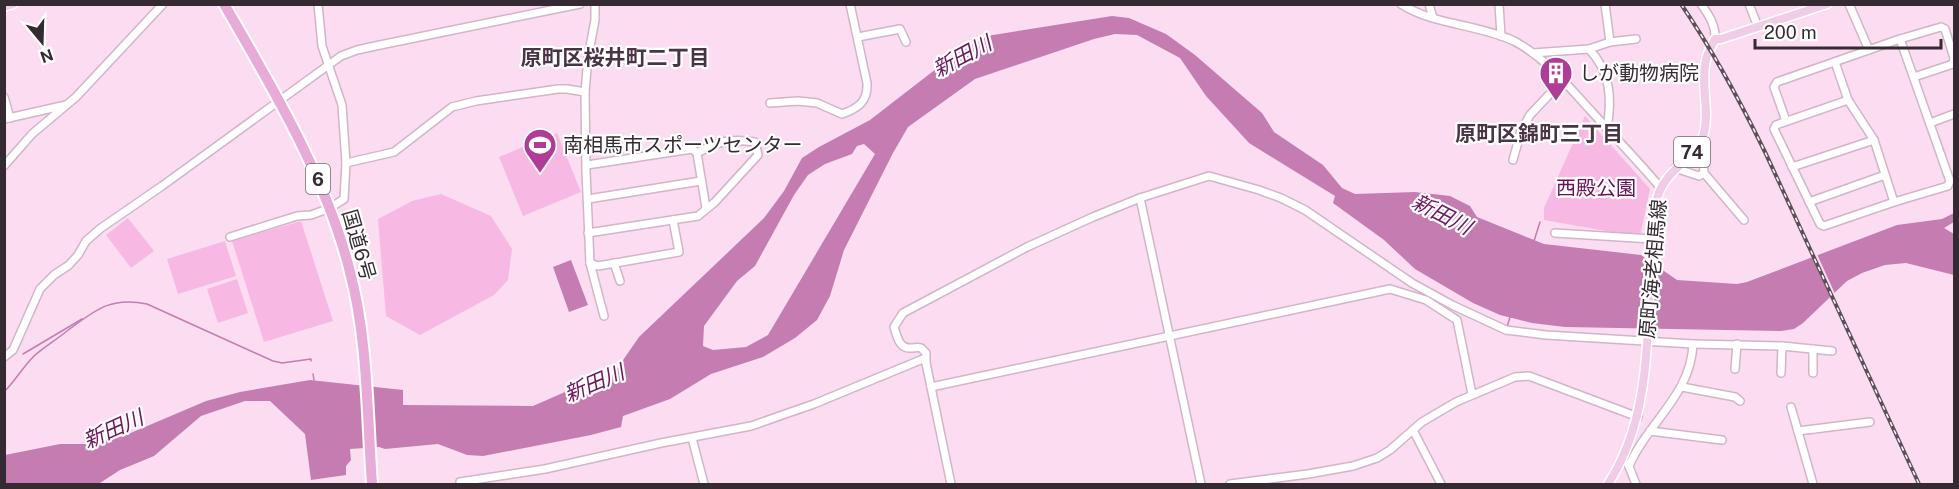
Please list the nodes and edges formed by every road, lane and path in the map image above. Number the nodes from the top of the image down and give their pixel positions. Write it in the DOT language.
graph roads {
  1 [pos="13,4"];
  2 [pos="163,4"];
  3 [pos="224,4"];
  4 [pos="318,4"];
  5 [pos="580,4"];
  6 [pos="595,4"];
  7 [pos="850,4"];
  8 [pos="1401,4"];
  9 [pos="1429,4"];
  10 [pos="1498,4"];
  11 [pos="1605,4"];
  12 [pos="1701,4"];
  13 [pos="1749,4"];
  14 [pos="1827,4"];
  15 [pos="1849,4"];
  16 [pos="4,7"];
  17 [pos="1433,18"];
  18 [pos="1758,27"];
  19 [pos="1501,36"];
  20 [pos="858,38"];
  21 [pos="1636,39"];
  22 [pos="1715,39"];
  23 [pos="1900,39"];
  24 [pos="906,42"];
  25 [pos="1610,42"];
  26 [pos="1589,49"];
  27 [pos="1869,50"];
  28 [pos="1533,53"];
  29 [pos="1954,59"];
  30 [pos="1834,62"];
  31 [pos="328,64"];
  32 [pos="1914,77"];
  33 [pos="1562,81"];
  34 [pos="585,92"];
  35 [pos="4,97"];
  36 [pos="278,100"];
  37 [pos="1848,100"];
  38 [pos="770,103"];
  39 [pos="67,105"];
  40 [pos="1954,114"];
  41 [pos="7,118"];
  42 [pos="1786,121"];
  43 [pos="1930,123"];
  44 [pos="1607,129"];
  45 [pos="1702,140"];
  46 [pos="1874,140"];
  47 [pos="697,153"];
  48 [pos="1513,160"];
  49 [pos="346,163"];
  50 [pos="587,165"];
  51 [pos="4,166"];
  52 [pos="1954,166"];
  53 [pos="1792,167"];
  54 [pos="1675,168"];
  55 [pos="1946,169"];
  56 [pos="1704,173"];
  57 [pos="1885,176"];
  58 [pos="701,181"];
  59 [pos="1660,187"];
  60 [pos="1140,198"];
  61 [pos="588,199"];
  62 [pos="1809,202"];
  63 [pos="1894,202"];
  64 [pos="333,206"];
  65 [pos="706,208"];
  66 [pos="319,212"];
  67 [pos="673,220"];
  68 [pos="1744,220"];
  69 [pos="588,233"];
  70 [pos="1556,233"];
  71 [pos="230,237"];
  72 [pos="1652,241"];
  73 [pos="614,263"];
  74 [pos="590,264"];
  75 [pos="620,281"];
  76 [pos="604,315"];
  77 [pos="1170,336"];
  78 [pos="1647,340"];
  79 [pos="1693,344"];
  80 [pos="1737,344"];
  81 [pos="1782,346"];
  82 [pos="1813,349"];
  83 [pos="1832,351"];
  84 [pos="4,357"];
  85 [pos="926,363"];
  86 [pos="1736,369"];
  87 [pos="1781,373"];
  88 [pos="1813,373"];
  89 [pos="930,387"];
  90 [pos="1682,387"];
  91 [pos="1472,394"];
  92 [pos="1740,401"];
  93 [pos="1791,407"];
  94 [pos="1638,417"];
  95 [pos="1870,422"];
  96 [pos="1413,430"];
  97 [pos="1650,431"];
  98 [pos="1798,431"];
  99 [pos="692,438"];
  100 [pos="1722,440"];
  101 [pos="1622,458"];
  102 [pos="1629,466"];
  103 [pos="1249,483"];
  104 [pos="372,484"];
  105 [pos="460,484"];
  106 [pos="704,484"];
  107 [pos="951,484"];
  108 [pos="1201,484"];
  109 [pos="1230,484"];
  110 [pos="1441,484"];
  111 [pos="1608,484"];
  112 [pos="1635,484"];
  113 [pos="1813,484"];
  1 -- 16 [label="main road"];
  2 -- 39 [label="street"];
  3 -- 36 [label="highway, 国道6号 / 6"];
  4 -- 31 [label="street"];
  5 -- 31 [label="street"];
  6 -- 34 [label="street"];
  7 -- 20 [label="street"];
  8 -- 17 [label="street"];
  9 -- 17 [label="street"];
  10 -- 19 [label="street"];
  11 -- 25 [label="street"];
  12 -- 22 [label="street"];
  13 -- 18 [label="street"];
  14 -- 18 [label="main road"];
  15 -- 27 [label="street"];
  17 -- 19 [label="street"];
  18 -- 22 [label="main road"];
  19 -- 28 [label="street"];
  20 -- 24 [label="street"];
  20 -- 38 [label="street"];
  21 -- 25 [label="street"];
  22 -- 45 [label="main road, 74"];
  23 -- 27 [label="street"];
  23 -- 29 [label="street"];
  23 -- 32 [label="street"];
  25 -- 26 [label="street"];
  26 -- 28 [label="street"];
  26 -- 44 [label="street"];
  27 -- 30 [label="street"];
  28 -- 33 [label="street"];
  29 -- 32 [label="street"];
  30 -- 37 [label="street"];
  30 -- 42 [label="street"];
  31 -- 36 [label="street"];
  31 -- 49 [label="street"];
  32 -- 43 [label="street"];
  33 -- 44 [label="street"];
  33 -- 48 [label="street"];
  34 -- 49 [label="street"];
  34 -- 50 [label="street"];
  35 -- 41 [label="street"];
  36 -- 84 [label="street"];
  36 -- 104 [label="highway, 国道6号 / 6"];
  37 -- 42 [label="street"];
  37 -- 46 [label="street"];
  39 -- 41 [label="street"];
  39 -- 51 [label="street"];
  40 -- 43 [label="street"];
  42 -- 53 [label="street"];
  43 -- 55 [label="street"];
  44 -- 59 [label="street"];
  45 -- 54 [label="main road, 原町海老相馬線 / 74"];
  45 -- 56 [label="street"];
  46 -- 53 [label="street"];
  46 -- 57 [label="street"];
  47 -- 50 [label="street"];
  47 -- 58 [label="street"];
  47 -- 65 [label="street"];
  49 -- 64 [label="street"];
  50 -- 61 [label="street"];
  52 -- 55 [label="street"];
  53 -- 62 [label="street"];
  54 -- 56 [label="street"];
  54 -- 59 [label="main road, 原町海老相馬線 / 74"];
  55 -- 63 [label="street"];
  56 -- 68 [label="street"];
  57 -- 62 [label="street"];
  57 -- 63 [label="street"];
  58 -- 61 [label="street"];
  58 -- 65 [label="street"];
  59 -- 72 [label="main road, 原町海老相馬線 / 74"];
  60 -- 77 [label="street"];
  60 -- 78 [label="street"];
  60 -- 85 [label="street"];
  61 -- 69 [label="street"];
  62 -- 63 [label="street"];
  65 -- 67 [label="street"];
  66 -- 71 [label="street"];
  67 -- 69 [label="street"];
  67 -- 73 [label="street"];
  69 -- 74 [label="street"];
  70 -- 72 [label="street"];
  72 -- 78 [label="main road, 原町海老相馬線 / 74"];
  73 -- 74 [label="street"];
  73 -- 75 [label="street"];
  74 -- 76 [label="street"];
  77 -- 89 [label="street"];
  77 -- 91 [label="street"];
  77 -- 108 [label="street"];
  78 -- 79 [label="street"];
  78 -- 94 [label="main road, 原町海老相馬線 / 74"];
  79 -- 80 [label="street"];
  79 -- 90 [label="street"];
  80 -- 81 [label="street"];
  80 -- 86 [label="street"];
  81 -- 82 [label="street"];
  81 -- 87 [label="street"];
  82 -- 83 [label="street"];
  82 -- 88 [label="street"];
  85 -- 89 [label="street"];
  85 -- 99 [label="street"];
  89 -- 107 [label="street"];
  90 -- 92 [label="street"];
  90 -- 97 [label="street"];
  91 -- 94 [label="street"];
  91 -- 96 [label="street"];
  93 -- 98 [label="street"];
  94 -- 101 [label="main road, 原町海老相馬線 / 74"];
  95 -- 98 [label="street"];
  96 -- 103 [label="street"];
  96 -- 110 [label="street"];
  97 -- 100 [label="street"];
  97 -- 102 [label="street"];
  98 -- 113 [label="street"];
  99 -- 105 [label="street"];
  99 -- 106 [label="street"];
  101 -- 102 [label="street"];
  101 -- 111 [label="main road, 原町海老相馬線 / 74"];
  102 -- 112 [label="street"];
  103 -- 109 [label="street"];
}
